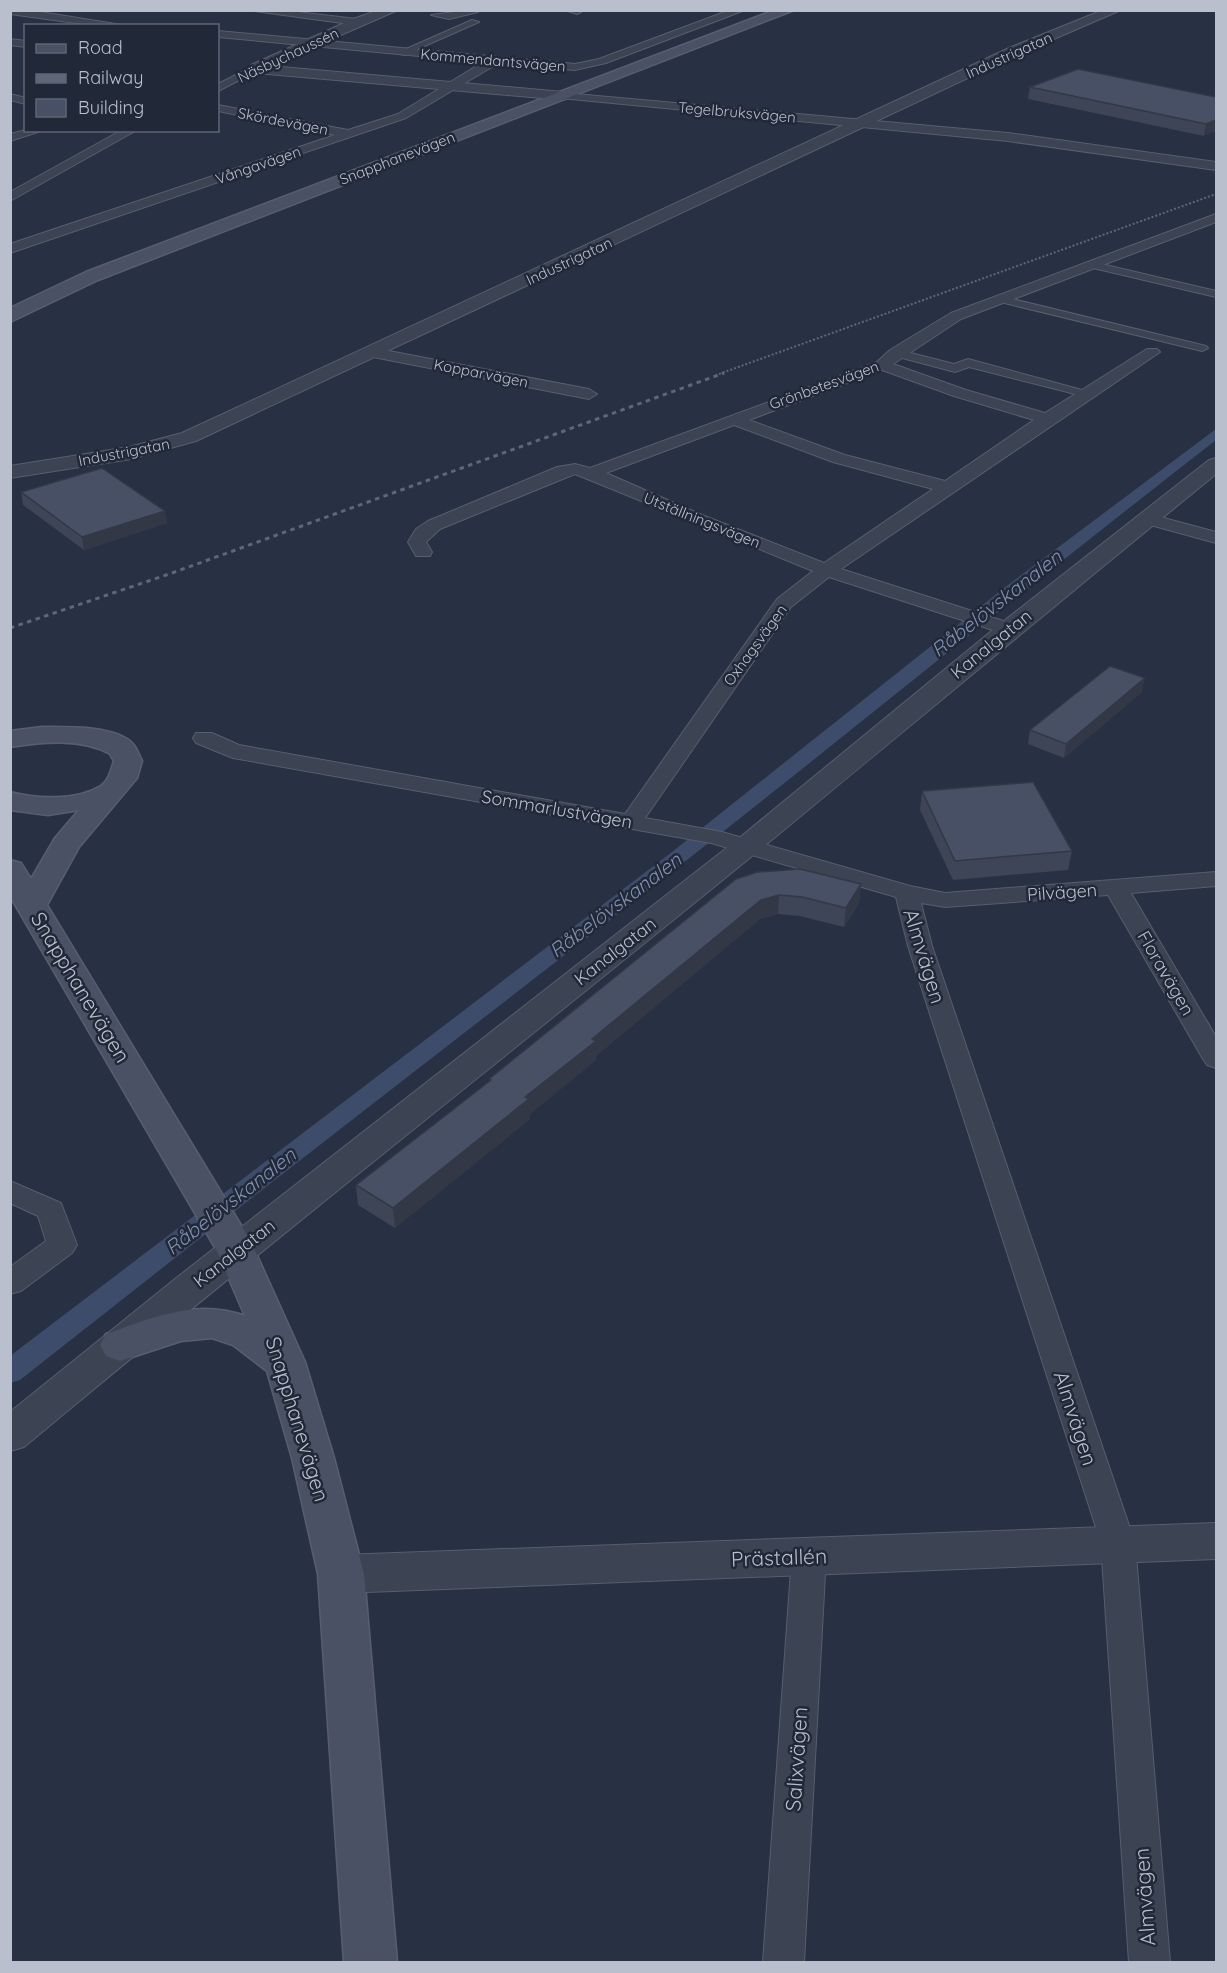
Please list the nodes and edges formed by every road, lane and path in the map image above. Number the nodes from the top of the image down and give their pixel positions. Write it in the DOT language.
graph roads {
  1 [pos="251,10"];
  2 [pos="392,10"];
  3 [pos="480,10"];
  4 [pos="568,10"];
  5 [pos="740,10"];
  6 [pos="788,10"];
  7 [pos="1115,10"];
  8 [pos="10,11"];
  9 [pos="577,12"];
  10 [pos="435,15"];
  11 [pos="357,22"];
  12 [pos="475,22"];
  13 [pos="108,24"];
  14 [pos="219,34"];
  15 [pos="308,45"];
  16 [pos="400,52"];
  17 [pos="495,60"];
  18 [pos="235,67"];
  19 [pos="256,69"];
  20 [pos="451,86"];
  21 [pos="219,88"];
  22 [pos="564,96"];
  23 [pos="219,108"];
  24 [pos="863,123"];
  25 [pos="32,132"];
  26 [pos="128,132"];
  27 [pos="348,134"];
  28 [pos="10,138"];
  29 [pos="1216,166"];
  30 [pos="10,197"];
  31 [pos="1216,218"];
  32 [pos="10,249"];
  33 [pos="1093,265"];
  34 [pos="1216,294"];
  35 [pos="1000,299"];
  36 [pos="10,316"];
  37 [pos="1203,348"];
  38 [pos="1152,352"];
  39 [pos="373,353"];
  40 [pos="895,353"];
  41 [pos="882,365"];
  42 [pos="1088,393"];
  43 [pos="588,394"];
  44 [pos="1047,418"];
  45 [pos="733,419"];
  46 [pos="1216,464"];
  47 [pos="10,472"];
  48 [pos="591,473"];
  49 [pos="949,488"];
  50 [pos="1149,519"];
  51 [pos="1216,538"];
  52 [pos="423,552"];
  53 [pos="826,570"];
  54 [pos="997,625"];
  55 [pos="204,738"];
  56 [pos="10,739"];
  57 [pos="110,792"];
  58 [pos="10,801"];
  59 [pos="631,822"];
  60 [pos="748,845"];
  61 [pos="10,869"];
  62 [pos="1216,879"];
  63 [pos="1116,888"];
  64 [pos="907,893"];
  65 [pos="32,905"];
  66 [pos="1216,1059"];
  67 [pos="10,1191"];
  68 [pos="218,1220"];
  69 [pos="10,1283"];
  70 [pos="120,1345"];
  71 [pos="285,1362"];
  72 [pos="10,1435"];
  73 [pos="1216,1540"];
  74 [pos="1118,1543"];
  75 [pos="809,1556"];
  76 [pos="341,1574"];
  77 [pos="371,1962"];
  78 [pos="783,1962"];
  79 [pos="1149,1962"];
  1 -- 11 [label="street"];
  2 -- 11 [label="street, Näsbychaussén"];
  3 -- 10 [label="street"];
  4 -- 9 [label="street"];
  5 -- 17 [label="street, Kommendantsvägen"];
  6 -- 22 [label="main road, Snapphanevägen"];
  7 -- 24 [label="street, Industrigatan"];
  8 -- 13 [label="street"];
  11 -- 15 [label="street, Näsbychaussén"];
  12 -- 16 [label="street"];
  14 -- 15 [label="street, Kommendantsvägen"];
  15 -- 16 [label="street, Kommendantsvägen"];
  15 -- 19 [label="street, Näsbychaussén"];
  16 -- 17 [label="street, Kommendantsvägen"];
  17 -- 20 [label="street, Vångavägen"];
  18 -- 19 [label="street"];
  19 -- 20 [label="street, Tegelbruksvägen"];
  19 -- 21 [label="street, Näsbychaussén"];
  20 -- 22 [label="street, Tegelbruksvägen"];
  20 -- 27 [label="street, Vångavägen"];
  22 -- 24 [label="street, Tegelbruksvägen"];
  22 -- 36 [label="main road, Snapphanevägen"];
  23 -- 27 [label="street, Skördevägen"];
  24 -- 29 [label="street, Tegelbruksvägen"];
  24 -- 39 [label="street, Industrigatan"];
  25 -- 28 [label="street"];
  26 -- 30 [label="street"];
  27 -- 32 [label="street, Vångavägen"];
  31 -- 33 [label="street, Grönbetesvägen"];
  33 -- 34 [label="street"];
  33 -- 35 [label="street, Grönbetesvägen"];
  35 -- 37 [label="street"];
  35 -- 40 [label="street, Grönbetesvägen"];
  38 -- 42 [label="street, Oxhagsvägen"];
  39 -- 43 [label="street, Kopparvägen"];
  39 -- 47 [label="street, Industrigatan"];
  40 -- 41 [label="street, Grönbetesvägen"];
  40 -- 42 [label="street"];
  41 -- 44 [label="street"];
  41 -- 45 [label="street, Grönbetesvägen"];
  42 -- 44 [label="street, Oxhagsvägen"];
  44 -- 49 [label="street, Oxhagsvägen"];
  45 -- 48 [label="street, Grönbetesvägen"];
  45 -- 49 [label="street"];
  46 -- 50 [label="street, Kanalgatan"];
  48 -- 52 [label="street, Utställningsvägen"];
  48 -- 53 [label="street, Utställningsvägen"];
  49 -- 53 [label="street, Oxhagsvägen"];
  50 -- 51 [label="street"];
  50 -- 54 [label="street, Kanalgatan"];
  53 -- 54 [label="street, Utställningsvägen"];
  53 -- 59 [label="street, Oxhagsvägen"];
  54 -- 60 [label="street, Kanalgatan"];
  55 -- 59 [label="street, Sommarlustvägen"];
  56 -- 57 [label="main road"];
  57 -- 58 [label="main road"];
  57 -- 65 [label="main road"];
  59 -- 60 [label="street, Sommarlustvägen"];
  60 -- 64 [label="street, Sommarlustvägen"];
  60 -- 68 [label="street, Kanalgatan"];
  61 -- 65 [label="main road, Snapphanevägen"];
  62 -- 63 [label="street, Pilvägen"];
  63 -- 64 [label="street, Pilvägen"];
  63 -- 66 [label="street, Floravägen"];
  64 -- 74 [label="street, Almvägen"];
  65 -- 68 [label="main road, Snapphanevägen"];
  67 -- 69 [label="street"];
  68 -- 70 [label="street, Kanalgatan"];
  68 -- 71 [label="main road, Snapphanevägen"];
  70 -- 71 [label="main road"];
  70 -- 72 [label="street, Kanalgatan"];
  71 -- 76 [label="main road, Snapphanevägen"];
  73 -- 74 [label="street, Prästallén"];
  74 -- 75 [label="street, Prästallén"];
  74 -- 79 [label="street, Almvägen"];
  75 -- 76 [label="street, Prästallén"];
  75 -- 78 [label="street, Salixvägen"];
  76 -- 77 [label="main road, Snapphanevägen"];
}
